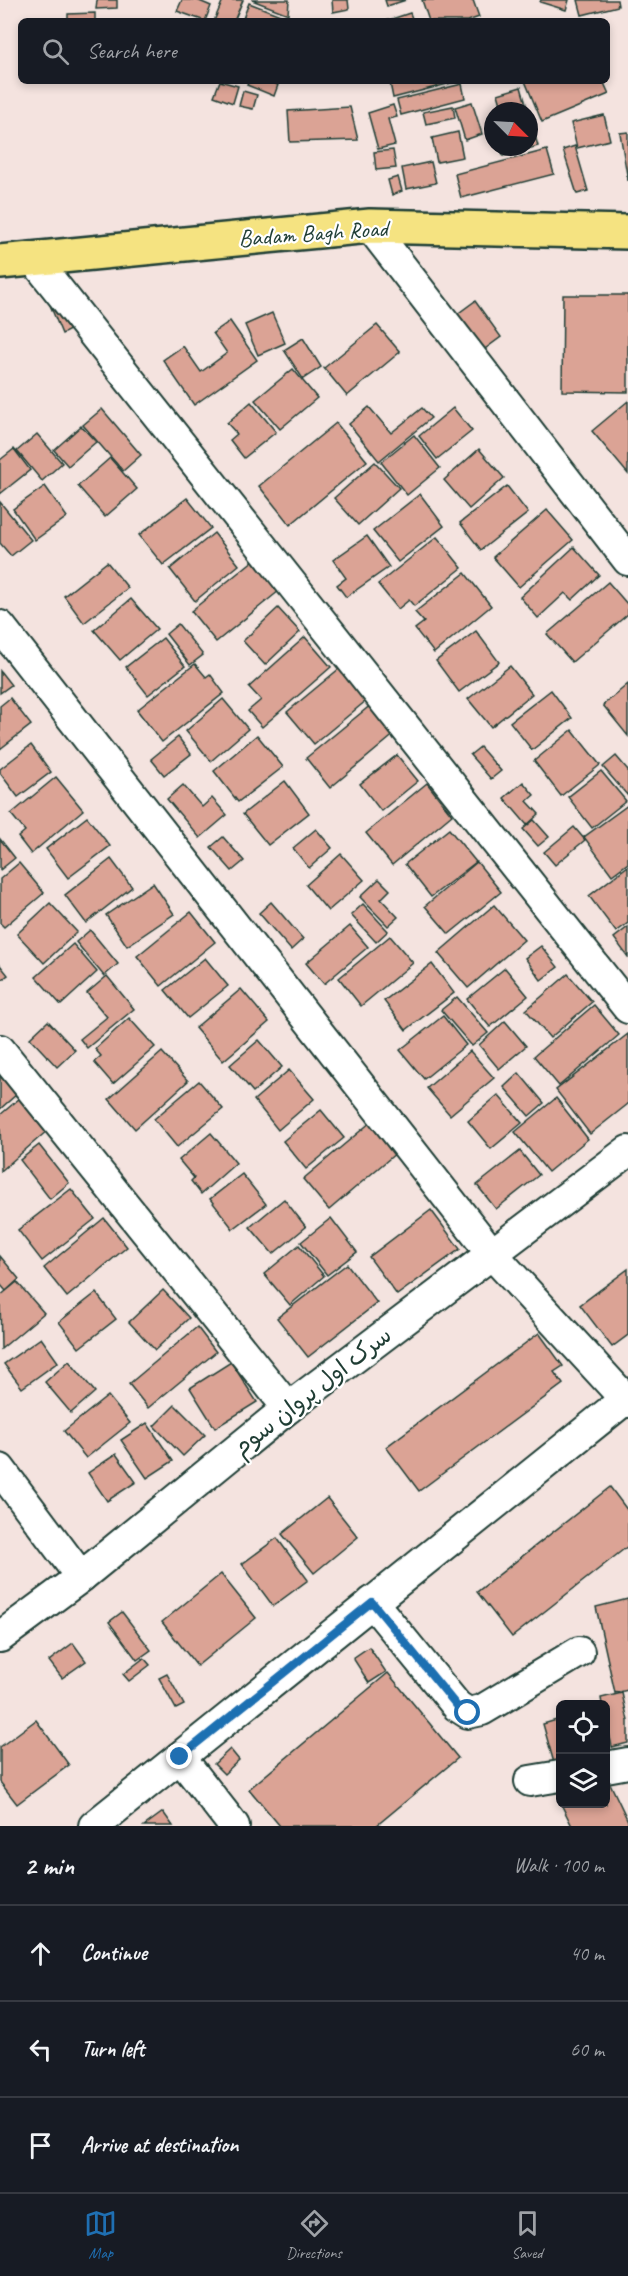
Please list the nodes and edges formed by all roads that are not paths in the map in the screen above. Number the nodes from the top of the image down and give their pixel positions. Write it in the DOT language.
graph roads {
  1 [pos="370,226"];
  2 [pos="628,232"];
  3 [pos="33,258"];
  4 [pos="0,262"];
  5 [pos="628,560"];
  6 [pos="0,626"];
  7 [pos="628,1008"];
  8 [pos="0,1050"];
  9 [pos="628,1151"];
  10 [pos="492,1254"];
  11 [pos="627,1399"];
  12 [pos="288,1408"];
  13 [pos="0,1469"];
  14 [pos="81,1577"];
  15 [pos="372,1602"];
  16 [pos="0,1637"];
  17 [pos="579,1652"];
  18 [pos="180,1757"];
  19 [pos="628,1763"];
  20 [pos="610,1766"];
  21 [pos="556,1777"];
  22 [pos="530,1781"];
  23 [pos="94,1826"];
  24 [pos="234,1826"];
  1 -- 2 [label="main road, Badam Bagh Road"];
  1 -- 3 [label="main road, Badam Bagh Road"];
  1 -- 5 [label="street"];
  3 -- 4 [label="main road, Badam Bagh Road"];
  3 -- 7 [label="street"];
  6 -- 10 [label="street"];
  8 -- 12 [label="street"];
  9 -- 10 [label="street, سرک اول پروان سوم"];
  10 -- 11 [label="street"];
  10 -- 12 [label="street, سرک اول پروان سوم"];
  11 -- 15 [label="street"];
  12 -- 14 [label="street, سرک اول پروان سوم"];
  13 -- 14 [label="street"];
  14 -- 16 [label="street, سرک اول پروان سوم"];
  15 -- 17 [label="street"];
  15 -- 18 [label="street"];
  18 -- 23 [label="street"];
  18 -- 24 [label="street"];
  19 -- 20 [label="street"];
  21 -- 22 [label="street"];
}
